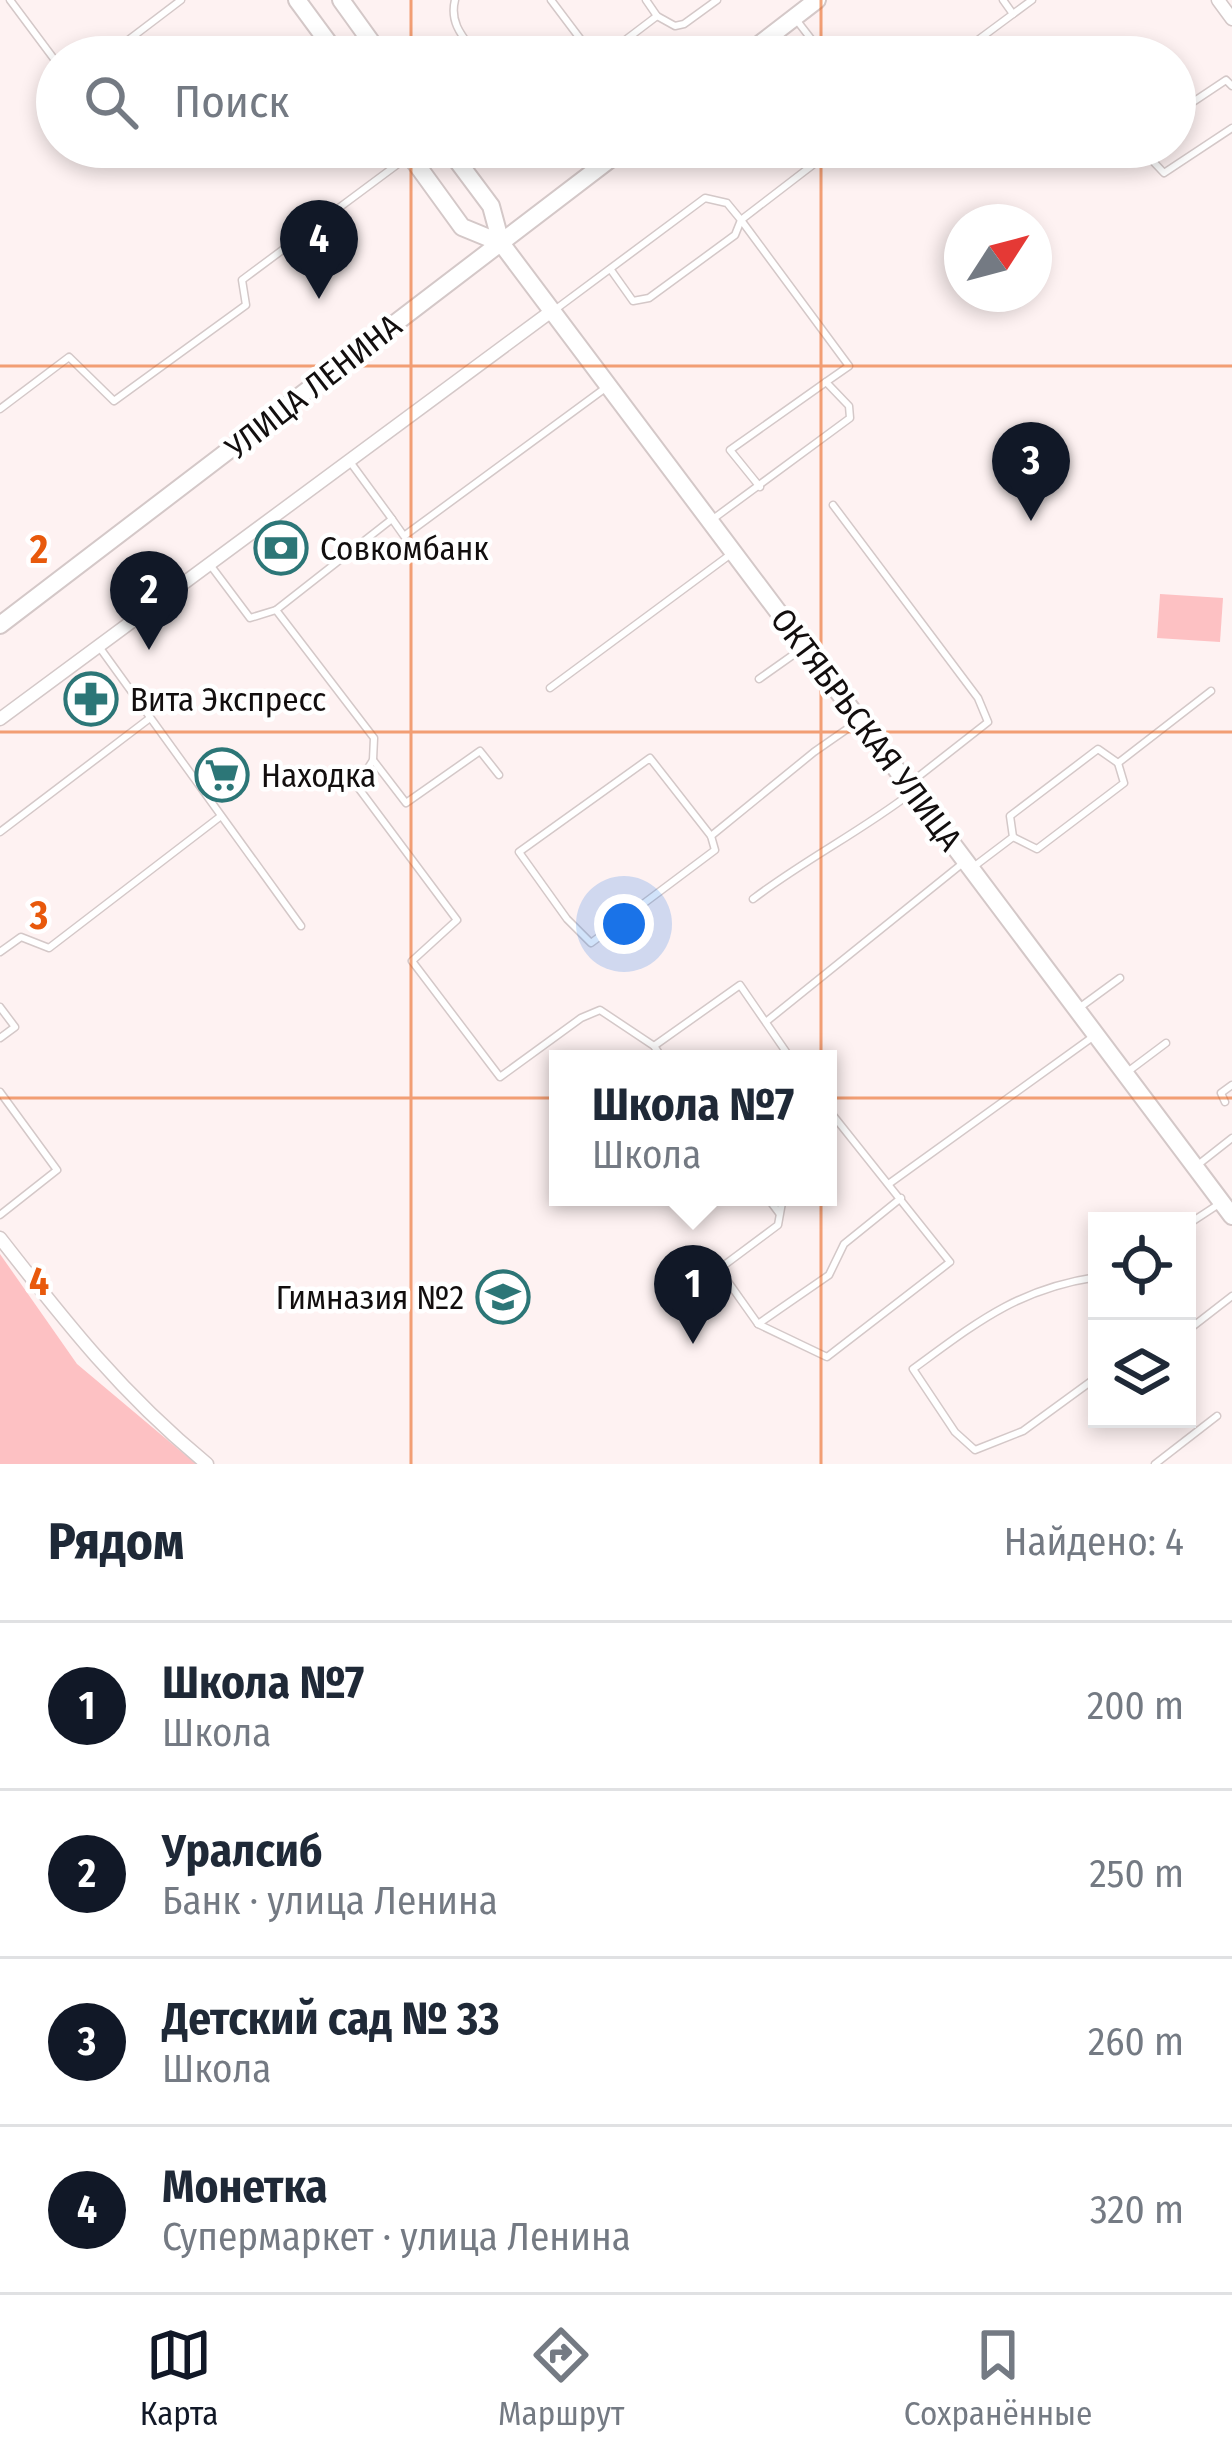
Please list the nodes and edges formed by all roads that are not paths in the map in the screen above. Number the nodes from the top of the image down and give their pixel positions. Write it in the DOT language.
graph roads {
  1 [pos="10,0"];
  2 [pos="181,0"];
  3 [pos="340,0"];
  4 [pos="455,0"];
  5 [pos="550,0"];
  6 [pos="646,0"];
  7 [pos="717,0"];
  8 [pos="818,0"];
  9 [pos="1003,0"];
  10 [pos="1032,0"];
  11 [pos="1218,0"];
  12 [pos="304,3"];
  13 [pos="1013,14"];
  14 [pos="657,16"];
  15 [pos="795,17"];
  16 [pos="1232,19"];
  17 [pos="37,36"];
  18 [pos="134,36"];
  19 [pos="325,36"];
  20 [pos="367,36"];
  21 [pos="462,36"];
  22 [pos="578,36"];
  23 [pos="631,36"];
  24 [pos="770,36"];
  25 [pos="809,36"];
  26 [pos="983,36"];
  27 [pos="1232,86"];
  28 [pos="1196,100"];
  29 [pos="1232,128"];
  30 [pos="1196,152"];
  31 [pos="385,168"];
  32 [pos="419,168"];
  33 [pos="462,168"];
  34 [pos="599,168"];
  35 [pos="809,168"];
  36 [pos="741,220"];
  37 [pos="501,243"];
  38 [pos="611,270"];
  39 [pos="553,310"];
  40 [pos="826,382"];
  41 [pos="609,386"];
  42 [pos="0,410"];
  43 [pos="348,460"];
  44 [pos="760,487"];
  45 [pos="833,505"];
  46 [pos="392,519"];
  47 [pos="710,521"];
  48 [pos="734,552"];
  49 [pos="208,564"];
  50 [pos="275,610"];
  51 [pos="0,625"];
  52 [pos="98,645"];
  53 [pos="805,646"];
  54 [pos="759,679"];
  55 [pos="550,688"];
  56 [pos="1211,691"];
  57 [pos="150,718"];
  58 [pos="0,719"];
  59 [pos="860,720"];
  60 [pos="373,760"];
  61 [pos="1118,763"];
  62 [pos="500,775"];
  63 [pos="911,787"];
  64 [pos="221,816"];
  65 [pos="0,832"];
  66 [pos="712,836"];
  67 [pos="1013,837"];
  68 [pos="969,864"];
  69 [pos="753,899"];
  70 [pos="301,926"];
  71 [pos="0,952"];
  72 [pos="1120,978"];
  73 [pos="0,1006"];
  74 [pos="1078,1009"];
  75 [pos="766,1022"];
  76 [pos="1096,1034"];
  77 [pos="0,1038"];
  78 [pos="1166,1043"];
  79 [pos="654,1046"];
  80 [pos="657,1050"];
  81 [pos="785,1050"];
  82 [pos="1126,1073"];
  83 [pos="1232,1085"];
  84 [pos="0,1093"];
  85 [pos="1226,1102"];
  86 [pos="837,1120"];
  87 [pos="1232,1138"];
  88 [pos="1196,1166"];
  89 [pos="890,1183"];
  90 [pos="901,1198"];
  91 [pos="773,1206"];
  92 [pos="781,1206"];
  93 [pos="1227,1209"];
  94 [pos="779,1214"];
  95 [pos="0,1215"];
  96 [pos="1196,1221"];
  97 [pos="0,1238"];
  98 [pos="1088,1278"];
  99 [pos="1232,1295"];
  100 [pos="1196,1323"];
  101 [pos="758,1324"];
  102 [pos="1088,1384"];
  103 [pos="1217,1416"];
  104 [pos="207,1464"];
  105 [pos="1155,1464"];
  1 -- 17 [label="lane"];
  2 -- 18 [label="lane"];
  3 -- 20 [label="street"];
  4 -- 21 [label="lane"];
  5 -- 22 [label="lane"];
  6 -- 14 [label="lane"];
  7 -- 14 [label="lane"];
  8 -- 15 [label="street"];
  9 -- 13 [label="lane"];
  10 -- 13 [label="lane"];
  11 -- 16 [label="street"];
  12 -- 19 [label="street"];
  13 -- 26 [label="lane"];
  14 -- 23 [label="lane"];
  15 -- 24 [label="street"];
  15 -- 25 [label="lane"];
  27 -- 28 [label="lane"];
  29 -- 30 [label="lane"];
  31 -- 42 [label="lane"];
  32 -- 37 [label="street, ОКТЯБРЬСКАЯ УЛИЦА"];
  33 -- 37 [label="street, ОКТЯБРЬСКАЯ УЛИЦА"];
  34 -- 37 [label="street, УЛИЦА ЛЕНИНА"];
  35 -- 36 [label="lane"];
  36 -- 38 [label="lane"];
  36 -- 38 [label="lane"];
  36 -- 40 [label="lane"];
  37 -- 39 [label="street, ОКТЯБРЬСКАЯ УЛИЦА"];
  37 -- 51 [label="street, УЛИЦА ЛЕНИНА"];
  38 -- 39 [label="lane"];
  39 -- 41 [label="street, ОКТЯБРЬСКАЯ УЛИЦА"];
  39 -- 43 [label="street"];
  40 -- 44 [label="lane"];
  40 -- 44 [label="lane"];
  41 -- 46 [label="lane"];
  41 -- 47 [label="street, ОКТЯБРЬСКАЯ УЛИЦА"];
  43 -- 46 [label="lane"];
  43 -- 49 [label="street"];
  44 -- 47 [label="lane"];
  45 -- 63 [label="lane"];
  46 -- 50 [label="lane"];
  47 -- 48 [label="street, ОКТЯБРЬСКАЯ УЛИЦА"];
  48 -- 53 [label="street, ОКТЯБРЬСКАЯ УЛИЦА"];
  48 -- 55 [label="lane"];
  49 -- 50 [label="lane"];
  49 -- 52 [label="street"];
  50 -- 60 [label="lane"];
  52 -- 57 [label="lane"];
  52 -- 58 [label="street"];
  53 -- 54 [label="lane"];
  53 -- 59 [label="street, ОКТЯБРЬСКАЯ УЛИЦА"];
  56 -- 61 [label="lane"];
  57 -- 64 [label="lane"];
  57 -- 65 [label="lane"];
  59 -- 63 [label="street, ОКТЯБРЬСКАЯ УЛИЦА"];
  59 -- 66 [label="lane"];
  60 -- 62 [label="lane"];
  60 -- 79 [label="lane"];
  61 -- 67 [label="lane"];
  61 -- 67 [label="lane"];
  63 -- 68 [label="street, ОКТЯБРЬСКАЯ УЛИЦА"];
  63 -- 69 [label="lane"];
  64 -- 70 [label="lane"];
  64 -- 71 [label="lane"];
  66 -- 66 [label="lane"];
  67 -- 68 [label="lane"];
  68 -- 74 [label="street, ОКТЯБРЬСКАЯ УЛИЦА"];
  68 -- 75 [label="lane"];
  72 -- 74 [label="lane"];
  73 -- 77 [label="lane"];
  74 -- 76 [label="street, ОКТЯБРЬСКАЯ УЛИЦА"];
  75 -- 79 [label="lane"];
  75 -- 81 [label="lane"];
  76 -- 82 [label="street, ОКТЯБРЬСКАЯ УЛИЦА"];
  76 -- 89 [label="lane"];
  78 -- 82 [label="lane"];
  79 -- 80 [label="lane"];
  82 -- 88 [label="street, ОКТЯБРЬСКАЯ УЛИЦА"];
  83 -- 85 [label="lane"];
  84 -- 95 [label="lane"];
  86 -- 89 [label="lane"];
  87 -- 88 [label="lane"];
  88 -- 93 [label="street, ОКТЯБРЬСКАЯ УЛИЦА"];
  89 -- 90 [label="lane"];
  90 -- 101 [label="lane"];
  90 -- 101 [label="lane"];
  91 -- 94 [label="lane"];
  92 -- 94 [label="lane"];
  93 -- 96 [label="lane"];
  94 -- 101 [label="lane"];
  97 -- 104 [label="street"];
  98 -- 102 [label="lane"];
  99 -- 100 [label="lane"];
  103 -- 105 [label="lane"];
}
